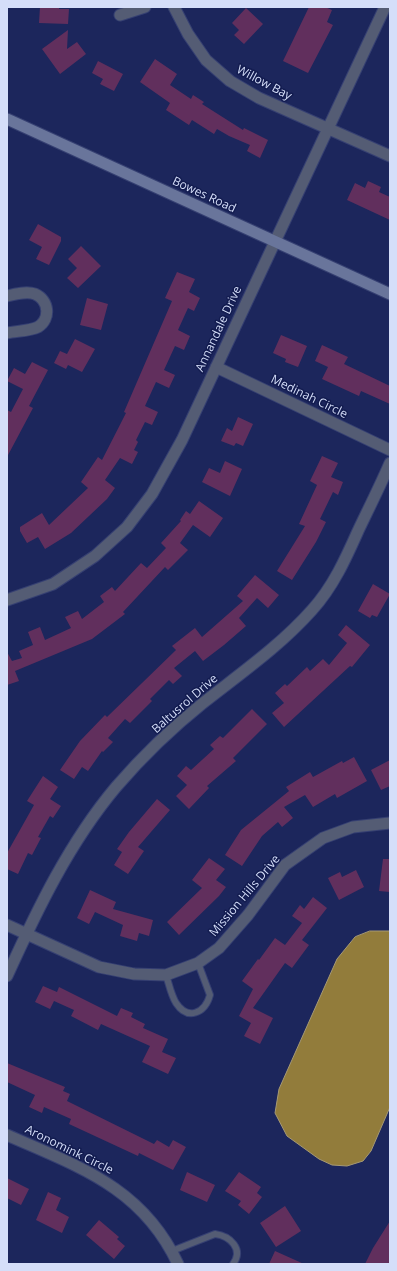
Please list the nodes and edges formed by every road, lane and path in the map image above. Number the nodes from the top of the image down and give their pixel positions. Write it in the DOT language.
graph roads {
  1 [pos="145,7"];
  2 [pos="174,7"];
  3 [pos="384,7"];
  4 [pos="120,15"];
  5 [pos="7,119"];
  6 [pos="328,128"];
  7 [pos="390,156"];
  8 [pos="274,241"];
  9 [pos="390,294"];
  10 [pos="7,296"];
  11 [pos="7,333"];
  12 [pos="216,367"];
  13 [pos="390,450"];
  14 [pos="390,463"];
  15 [pos="7,600"];
  16 [pos="390,823"];
  17 [pos="7,925"];
  18 [pos="26,934"];
  19 [pos="198,963"];
  20 [pos="166,975"];
  21 [pos="7,976"];
  22 [pos="7,1135"];
  23 [pos="172,1251"];
  24 [pos="178,1264"];
  25 [pos="233,1264"];
  1 -- 4 [label="street"];
  2 -- 6 [label="street, Willow Bay"];
  3 -- 6 [label="street, Annandale Drive"];
  5 -- 8 [label="main road, Bowes Road"];
  6 -- 7 [label="street, Willow Bay"];
  6 -- 8 [label="street, Annandale Drive"];
  8 -- 9 [label="main road, Bowes Road"];
  8 -- 12 [label="street, Annandale Drive"];
  10 -- 11 [label="street"];
  12 -- 13 [label="street, Medinah Circle"];
  12 -- 15 [label="street, Annandale Drive"];
  14 -- 18 [label="street, Baltusrol Drive"];
  16 -- 19 [label="street, Mission Hills Drive"];
  17 -- 18 [label="street, Mission Hills Drive"];
  18 -- 20 [label="street, Mission Hills Drive"];
  18 -- 21 [label="street, Baltusrol Drive"];
  19 -- 20 [label="street, Mission Hills Drive"];
  19 -- 20 [label="lane"];
  22 -- 23 [label="street, Aronomink Circle"];
  23 -- 24 [label="street, Aronomink Circle"];
  23 -- 25 [label="lane"];
}
